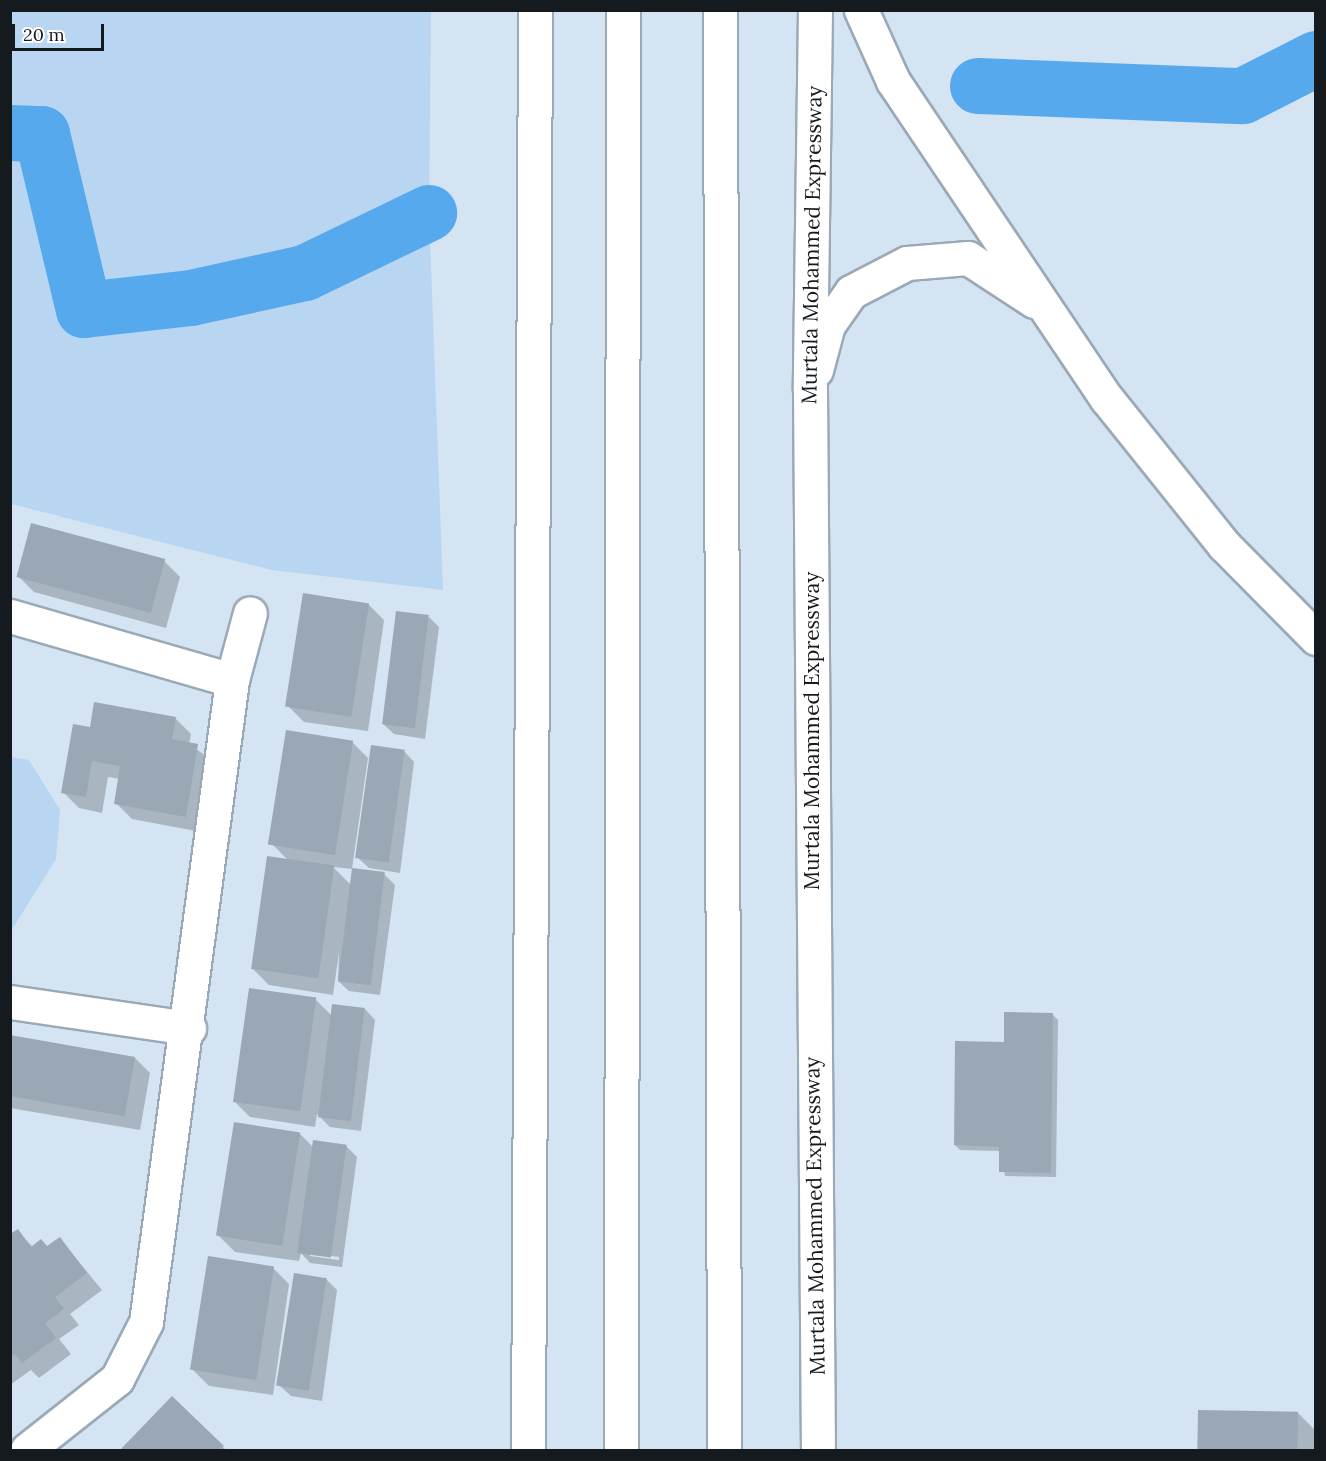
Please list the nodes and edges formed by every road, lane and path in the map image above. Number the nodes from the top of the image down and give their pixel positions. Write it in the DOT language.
graph roads {
  1 [pos="535,10"];
  2 [pos="623,10"];
  3 [pos="720,10"];
  4 [pos="815,10"];
  5 [pos="861,10"];
  6 [pos="1053,315"];
  7 [pos="810,389"];
  8 [pos="250,613"];
  9 [pos="10,616"];
  10 [pos="1316,638"];
  11 [pos="232,680"];
  12 [pos="10,1002"];
  13 [pos="189,1028"];
  14 [pos="27,1450"];
  15 [pos="528,1450"];
  16 [pos="621,1450"];
  17 [pos="724,1450"];
  18 [pos="818,1450"];
  1 -- 15 [label="main road"];
  2 -- 16 [label="main road"];
  3 -- 17 [label="main road"];
  4 -- 7 [label="main road, Murtala Mohammed Expressway"];
  5 -- 6 [label="main road"];
  6 -- 7 [label="main road"];
  6 -- 10 [label="main road"];
  7 -- 18 [label="main road, Murtala Mohammed Expressway"];
  8 -- 11 [label="main road"];
  9 -- 11 [label="main road"];
  11 -- 13 [label="main road"];
  12 -- 13 [label="main road"];
  13 -- 14 [label="main road"];
}
